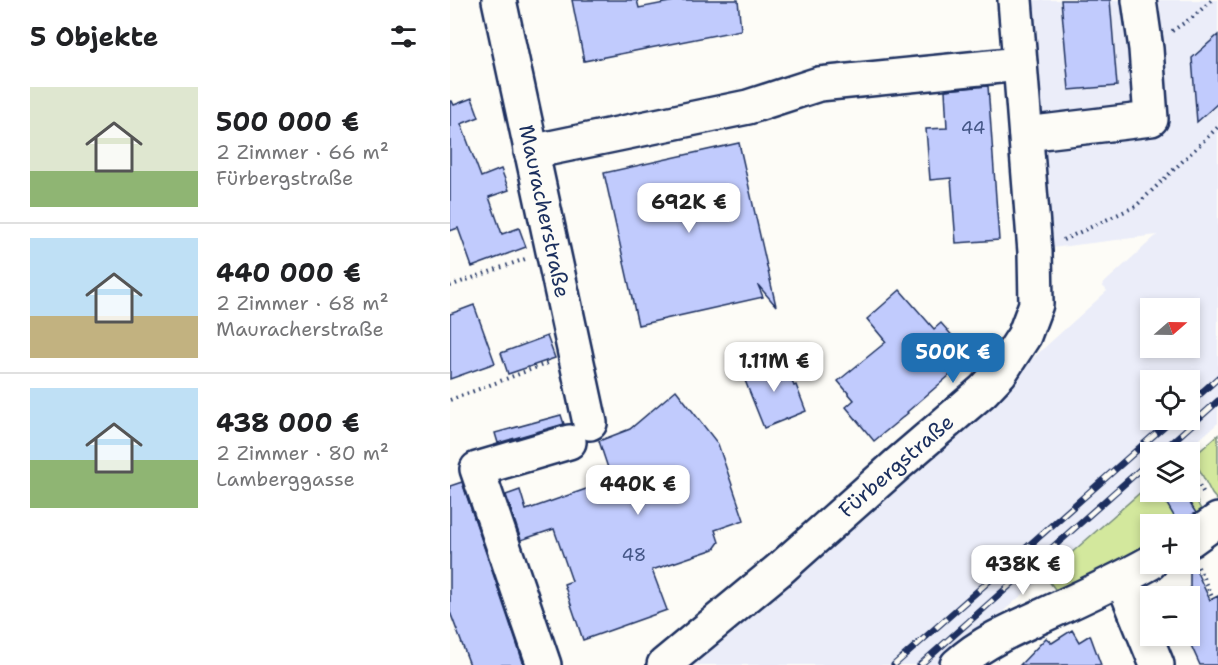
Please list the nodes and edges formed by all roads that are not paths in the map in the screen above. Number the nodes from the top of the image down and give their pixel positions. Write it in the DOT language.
graph roads {
  1 [pos="499,0"];
  2 [pos="1015,0"];
  3 [pos="1139,0"];
  4 [pos="1020,64"];
  5 [pos="1026,134"];
  6 [pos="531,152"];
  7 [pos="1218,520"];
  8 [pos="1200,540"];
  9 [pos="1140,569"];
  10 [pos="1122,579"];
  11 [pos="544,665"];
  12 [pos="664,665"];
  13 [pos="957,665"];
  14 [pos="1157,665"];
  1 -- 6 [label="street, Mauracherstraße"];
  2 -- 4 [label="street, Fürbergstraße"];
  3 -- 5 [label="street"];
  4 -- 5 [label="street, Fürbergstraße"];
  4 -- 6 [label="street"];
  5 -- 12 [label="street, Fürbergstraße"];
  6 -- 11 [label="street, Mauracherstraße"];
  7 -- 8 [label="street"];
  9 -- 10 [label="street"];
  10 -- 13 [label="street"];
  10 -- 14 [label="street"];
}
